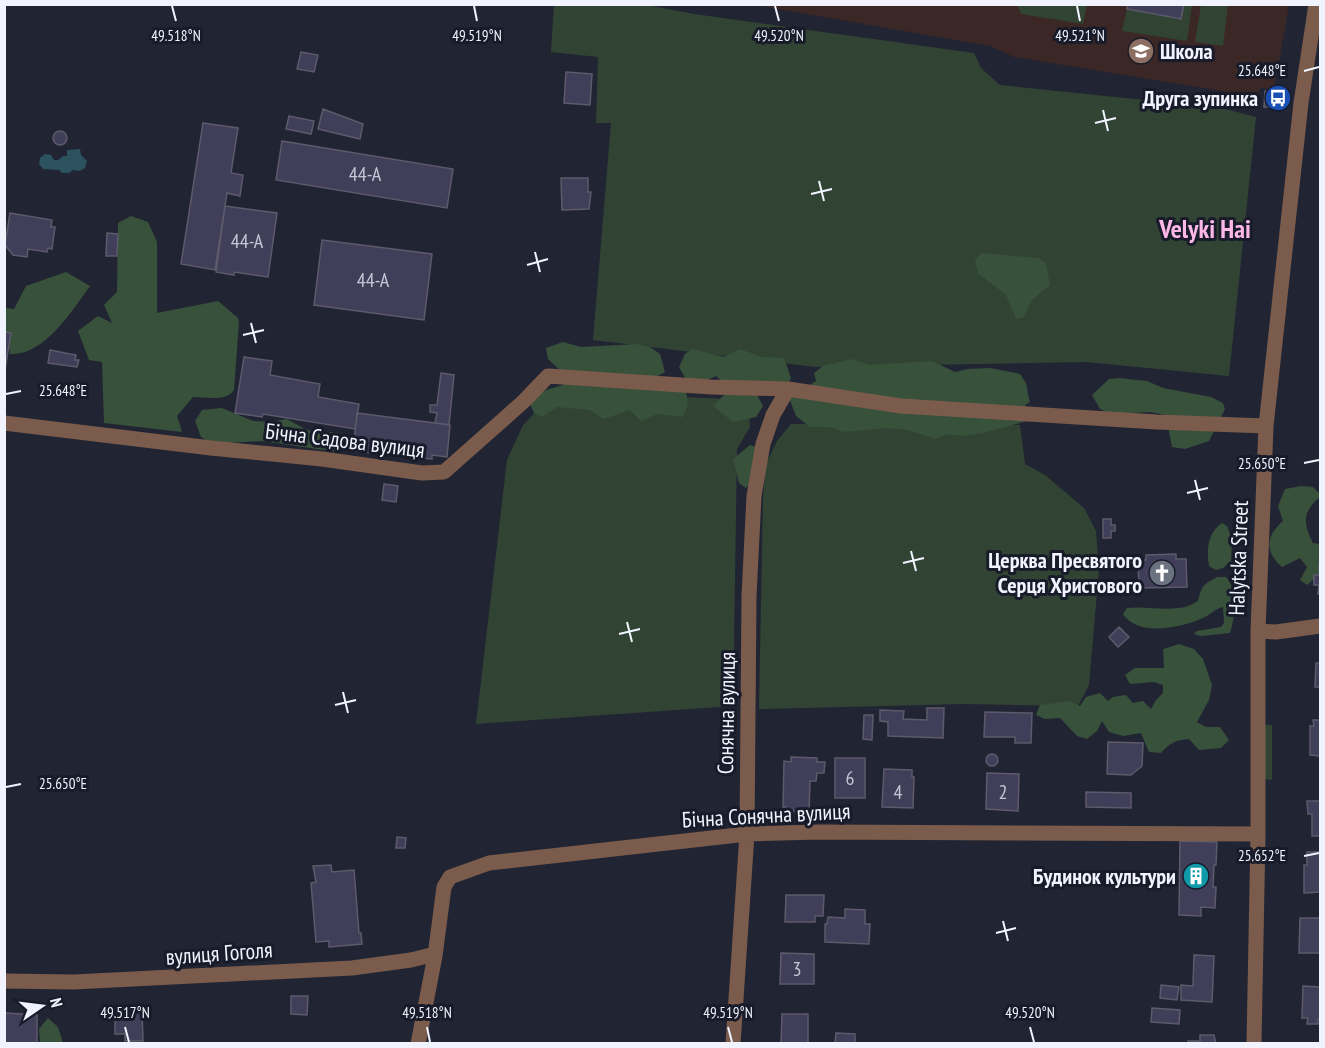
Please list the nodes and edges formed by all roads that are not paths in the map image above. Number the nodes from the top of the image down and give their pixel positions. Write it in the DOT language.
graph roads {
  1 [pos="1316,4"];
  2 [pos="788,389"];
  3 [pos="4,423"];
  4 [pos="1266,426"];
  5 [pos="1320,626"];
  6 [pos="1258,632"];
  7 [pos="747,834"];
  8 [pos="1258,834"];
  9 [pos="435,954"];
  10 [pos="4,981"];
  11 [pos="418,1044"];
  12 [pos="733,1044"];
  13 [pos="1254,1044"];
  1 -- 4 [label="street, Halytska Street"];
  2 -- 3 [label="street, Бічна Садова вулиця"];
  2 -- 4 [label="street, Бічна Садова вулиця"];
  2 -- 7 [label="street, Сонячна вулиця"];
  4 -- 6 [label="street, Halytska Street"];
  5 -- 6 [label="street"];
  6 -- 8 [label="street, Halytska Street"];
  7 -- 8 [label="street, Бічна Сонячна вулиця"];
  7 -- 9 [label="street, Бічна Сонячна вулиця"];
  7 -- 12 [label="street, Сонячна вулиця"];
  8 -- 13 [label="street, Halytska Street"];
  9 -- 10 [label="street, вулиця Гоголя"];
  9 -- 11 [label="street, Бічна Сонячна вулиця"];
}
